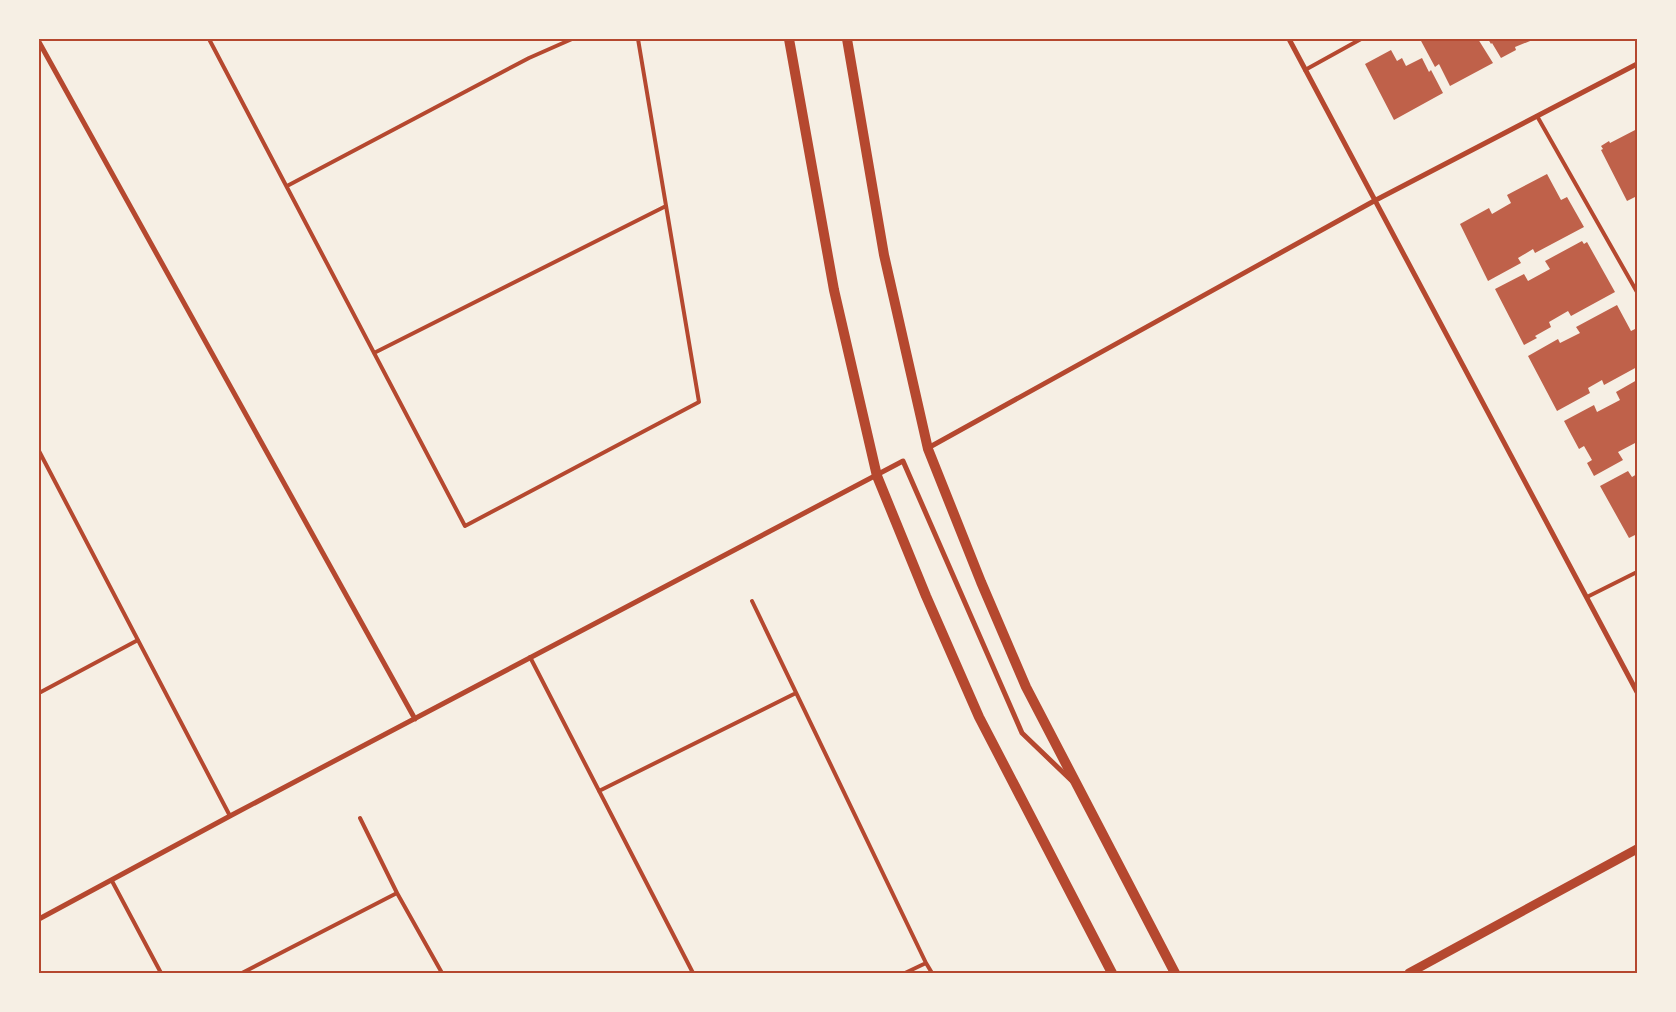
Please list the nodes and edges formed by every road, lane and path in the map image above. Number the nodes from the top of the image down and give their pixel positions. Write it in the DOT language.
graph roads {
  1 [pos="209,39"];
  2 [pos="572,39"];
  3 [pos="638,39"];
  4 [pos="789,39"];
  5 [pos="847,39"];
  6 [pos="1288,39"];
  7 [pos="1361,39"];
  8 [pos="39,42"];
  9 [pos="1637,64"];
  10 [pos="1305,70"];
  11 [pos="1537,116"];
  12 [pos="287,186"];
  13 [pos="1374,201"];
  14 [pos="666,206"];
  15 [pos="1637,292"];
  16 [pos="374,353"];
  17 [pos="928,448"];
  18 [pos="39,451"];
  19 [pos="877,476"];
  20 [pos="1637,572"];
  21 [pos="1586,597"];
  22 [pos="752,601"];
  23 [pos="138,640"];
  24 [pos="530,657"];
  25 [pos="1637,692"];
  26 [pos="39,693"];
  27 [pos="796,693"];
  28 [pos="415,719"];
  29 [pos="1078,787"];
  30 [pos="599,791"];
  31 [pos="230,816"];
  32 [pos="360,818"];
  33 [pos="1637,849"];
  34 [pos="112,880"];
  35 [pos="398,893"];
  36 [pos="39,919"];
  37 [pos="926,963"];
  38 [pos="161,973"];
  39 [pos="242,973"];
  40 [pos="442,973"];
  41 [pos="693,973"];
  42 [pos="905,973"];
  43 [pos="932,973"];
  44 [pos="1112,973"];
  45 [pos="1175,973"];
  46 [pos="1409,973"];
  1 -- 12 [label="lane"];
  2 -- 12 [label="lane"];
  3 -- 14 [label="lane"];
  4 -- 19 [label="main road"];
  5 -- 17 [label="main road"];
  6 -- 10 [label="street"];
  7 -- 10 [label="lane"];
  8 -- 28 [label="street"];
  9 -- 11 [label="street"];
  10 -- 13 [label="street"];
  11 -- 13 [label="street"];
  11 -- 15 [label="lane"];
  12 -- 16 [label="lane"];
  13 -- 17 [label="street"];
  13 -- 21 [label="street"];
  14 -- 16 [label="lane"];
  14 -- 16 [label="lane"];
  17 -- 29 [label="main road"];
  18 -- 23 [label="lane"];
  19 -- 24 [label="street"];
  19 -- 29 [label="street"];
  19 -- 44 [label="main road"];
  20 -- 21 [label="lane"];
  21 -- 25 [label="street"];
  22 -- 27 [label="lane"];
  23 -- 26 [label="lane"];
  23 -- 31 [label="lane"];
  24 -- 28 [label="street"];
  24 -- 30 [label="lane"];
  27 -- 30 [label="lane"];
  27 -- 37 [label="lane"];
  28 -- 31 [label="street"];
  29 -- 45 [label="main road"];
  30 -- 41 [label="lane"];
  31 -- 34 [label="street"];
  32 -- 35 [label="lane"];
  33 -- 46 [label="street"];
  34 -- 36 [label="street"];
  34 -- 38 [label="lane"];
  35 -- 39 [label="lane"];
  35 -- 40 [label="lane"];
  37 -- 42 [label="lane"];
  37 -- 43 [label="lane"];
}
